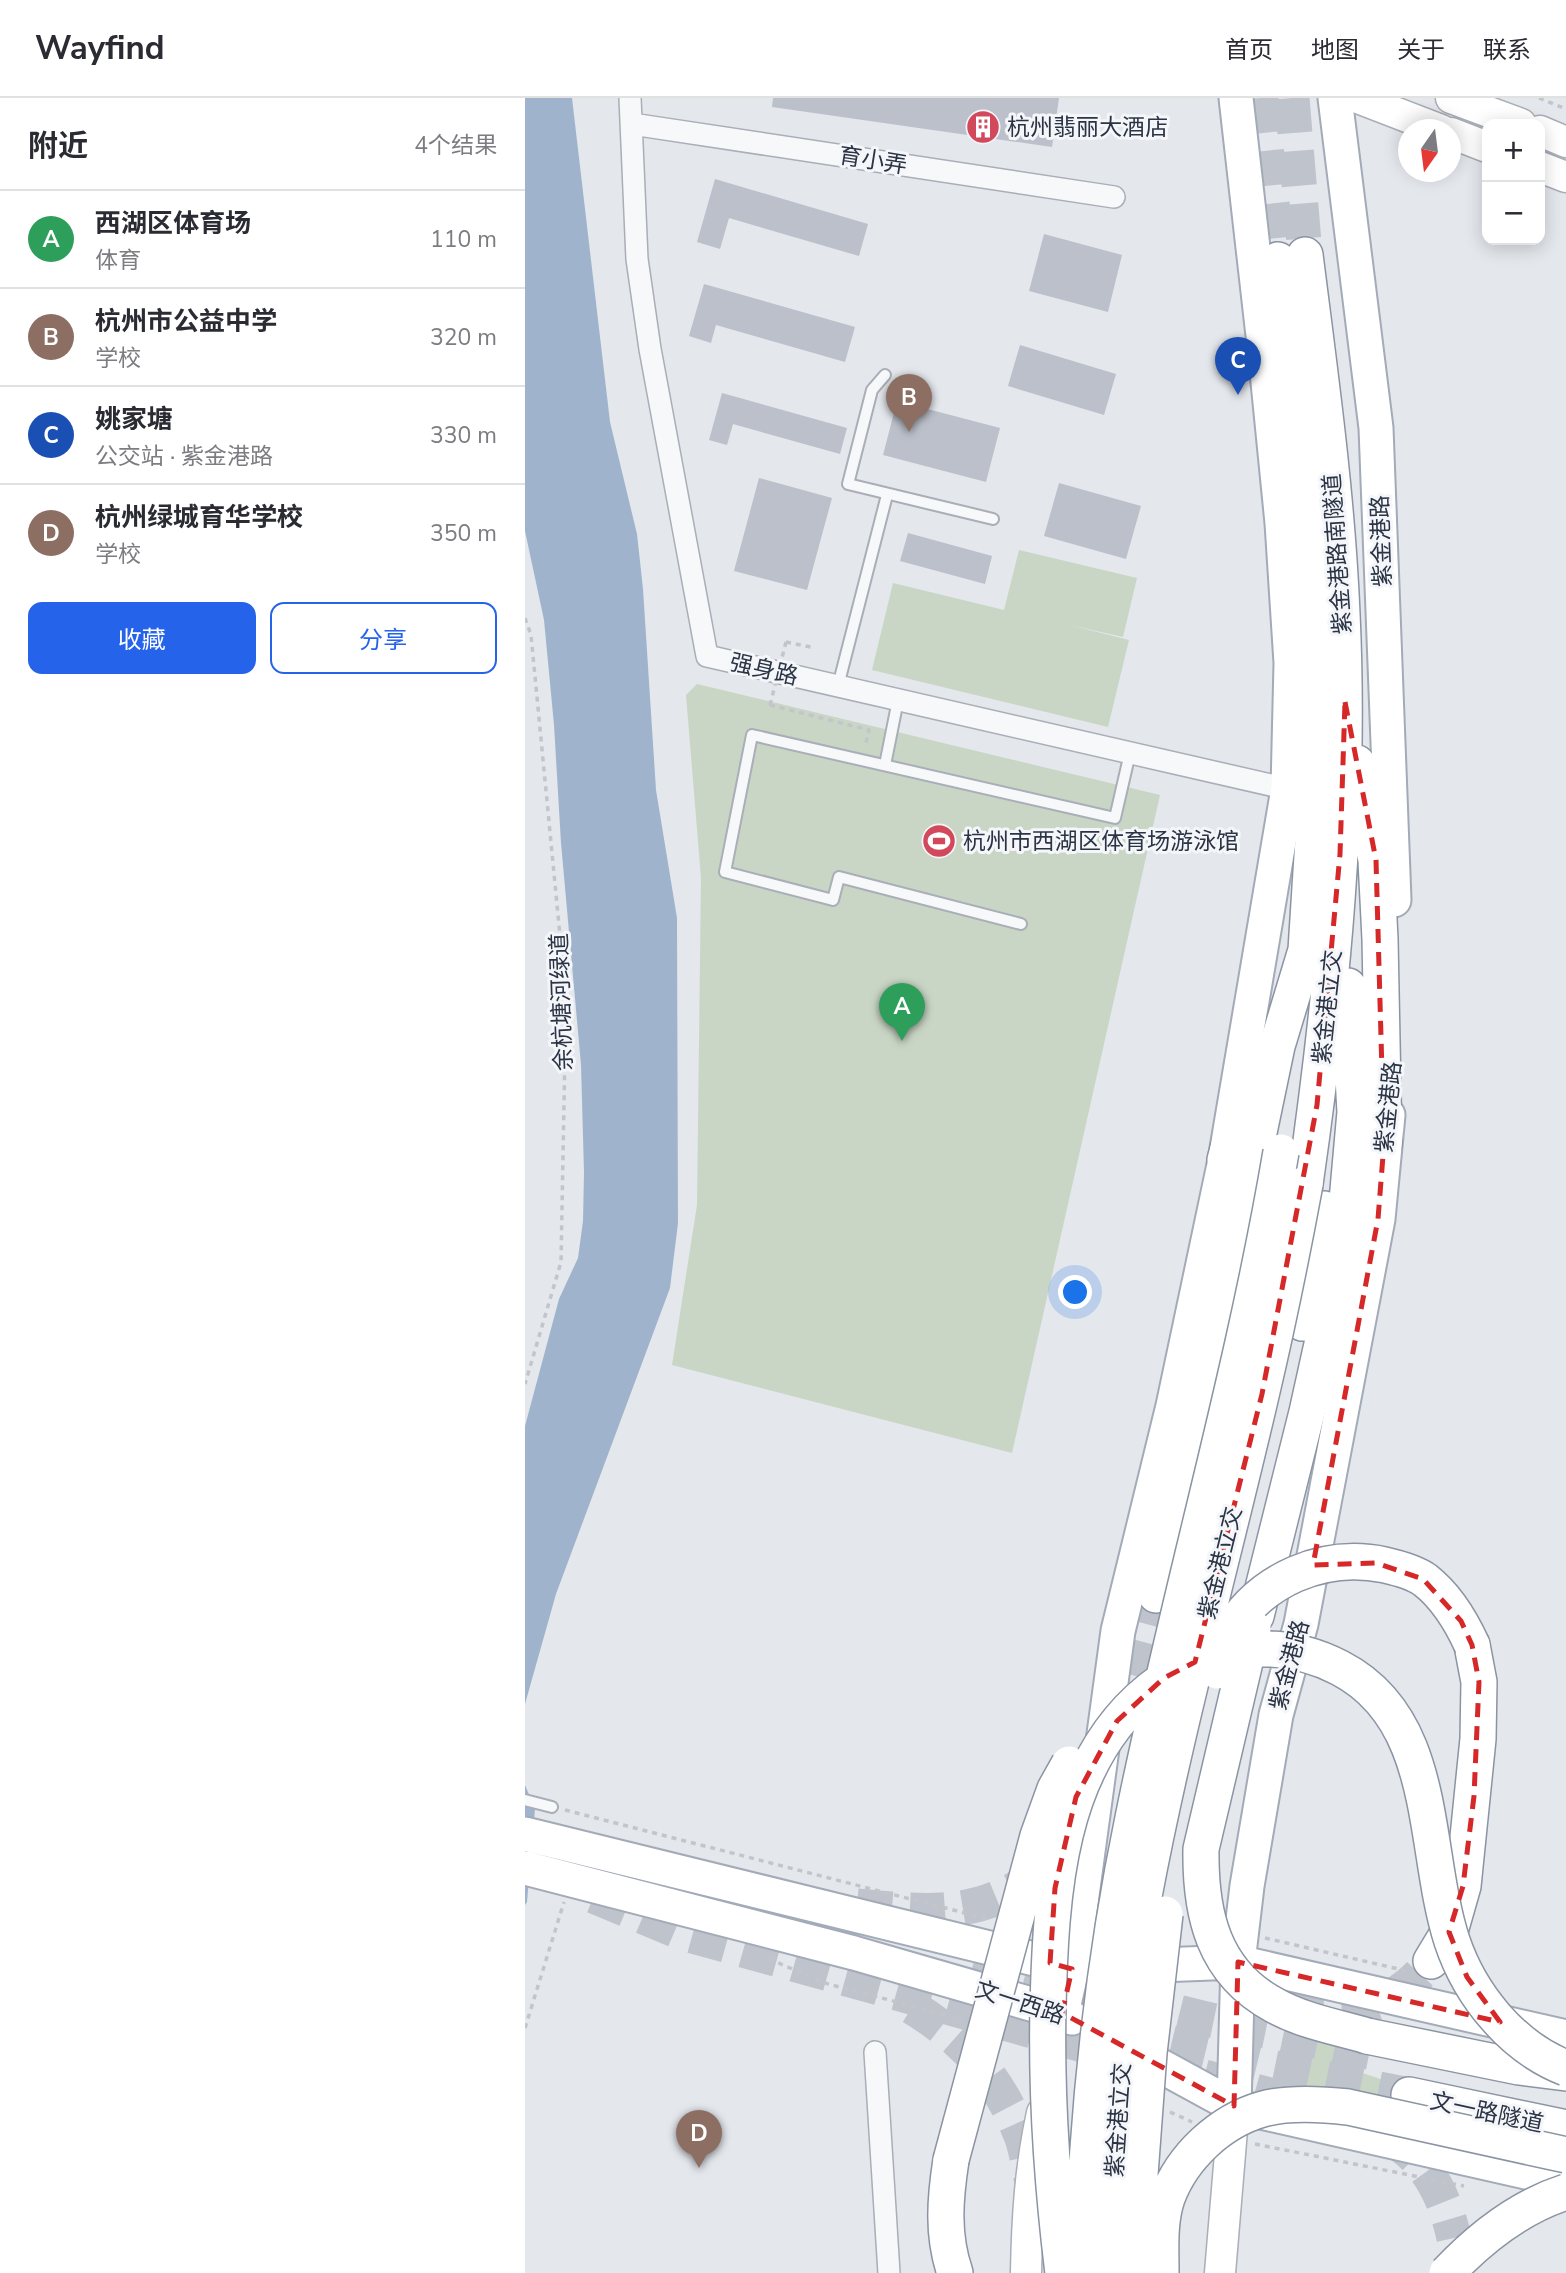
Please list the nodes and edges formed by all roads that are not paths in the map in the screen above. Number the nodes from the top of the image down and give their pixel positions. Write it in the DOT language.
graph roads {
  1 [pos="630,98"];
  2 [pos="1236,98"];
  3 [pos="1335,98"];
  4 [pos="1358,98"];
  5 [pos="1451,98"];
  6 [pos="1412,119"];
  7 [pos="1508,119"];
  8 [pos="632,124"];
  9 [pos="1545,133"];
  10 [pos="1461,137"];
  11 [pos="1566,142"];
  12 [pos="1482,145"];
  13 [pos="1545,169"];
  14 [pos="1566,177"];
  15 [pos="1114,197"];
  16 [pos="885,375"];
  17 [pos="887,495"];
  18 [pos="993,519"];
  19 [pos="838,686"];
  20 [pos="898,700"];
  21 [pos="1345,702"];
  22 [pos="1130,753"];
  23 [pos="885,765"];
  24 [pos="1288,789"];
  25 [pos="1327,847"];
  26 [pos="1021,924"];
  27 [pos="1306,950"];
  28 [pos="1384,1143"];
  29 [pos="1225,1160"];
  30 [pos="1325,1201"];
  31 [pos="1170,1589"];
  32 [pos="1227,1636"];
  33 [pos="525,1800"];
  34 [pos="552,1807"];
  35 [pos="525,1834"];
  36 [pos="534,1870"];
  37 [pos="1431,1961"];
  38 [pos="1238,1962"];
  39 [pos="1072,1969"];
  40 [pos="1062,2013"];
  41 [pos="1566,2037"];
  42 [pos="876,2052"];
  43 [pos="1566,2068"];
  44 [pos="1566,2073"];
  45 [pos="1566,2095"];
  46 [pos="1234,2106"];
  47 [pos="1566,2128"];
  48 [pos="1566,2155"];
  49 [pos="1566,2180"];
  50 [pos="1566,2192"];
  51 [pos="1454,2238"];
  52 [pos="889,2273"];
  53 [pos="955,2273"];
  54 [pos="1026,2273"];
  55 [pos="1063,2273"];
  56 [pos="1081,2273"];
  57 [pos="1109,2273"];
  58 [pos="1135,2273"];
  59 [pos="1161,2273"];
  60 [pos="1220,2273"];
  61 [pos="1449,2273"];
  1 -- 8 [label="street, 强身路"];
  2 -- 24 [label="main road"];
  3 -- 28 [label="main road, 紫金港路"];
  4 -- 6 [label="main road"];
  5 -- 7 [label="main road"];
  8 -- 15 [label="street, 育小弄"];
  8 -- 19 [label="street, 强身路"];
  9 -- 11 [label="main road"];
  10 -- 12 [label="main road"];
  13 -- 14 [label="main road"];
  16 -- 17 [label="lane"];
  17 -- 18 [label="lane"];
  17 -- 19 [label="lane"];
  19 -- 20 [label="street, 强身路"];
  20 -- 22 [label="street, 强身路"];
  20 -- 23 [label="lane"];
  21 -- 25 [label="highway, 紫金港路南隧道"];
  21 -- 25 [label="highway, 紫金港路南隧道"];
  21 -- 28 [label="highway"];
  22 -- 23 [label="lane"];
  22 -- 24 [label="street, 强身路"];
  23 -- 26 [label="lane"];
  24 -- 29 [label="main road"];
  25 -- 27 [label="highway"];
  25 -- 29 [label="highway"];
  25 -- 30 [label="highway, 紫金港立交"];
  25 -- 30 [label="highway"];
  27 -- 31 [label="highway"];
  27 -- 31 [label="highway, 紫金港立交, bridge"];
  28 -- 38 [label="main road, 紫金港路"];
  29 -- 39 [label="main road"];
  30 -- 32 [label="highway"];
  30 -- 44 [label="highway, bridge"];
  30 -- 57 [label="highway, 紫金港立交, bridge"];
  31 -- 53 [label="highway, bridge"];
  31 -- 56 [label="highway, 紫金港立交, bridge"];
  32 -- 37 [label="highway, bridge"];
  32 -- 58 [label="highway, bridge"];
  33 -- 34 [label="lane"];
  35 -- 39 [label="main road, 文一西路"];
  36 -- 40 [label="main road, 文一西路"];
  38 -- 39 [label="main road, 文一西路"];
  38 -- 41 [label="main road, 文一西路"];
  38 -- 46 [label="main road, 紫金港路"];
  39 -- 40 [label="main road"];
  40 -- 46 [label="main road, 文一西路"];
  40 -- 54 [label="main road"];
  42 -- 52 [label="street"];
  43 -- 55 [label="highway, bridge"];
  45 -- 47 [label="highway, 文一路隧道"];
  46 -- 49 [label="main road, 文一西路"];
  46 -- 60 [label="main road"];
  48 -- 59 [label="highway, bridge"];
  50 -- 61 [label="highway, bridge"];
  51 -- 61 [label="highway"];
}
